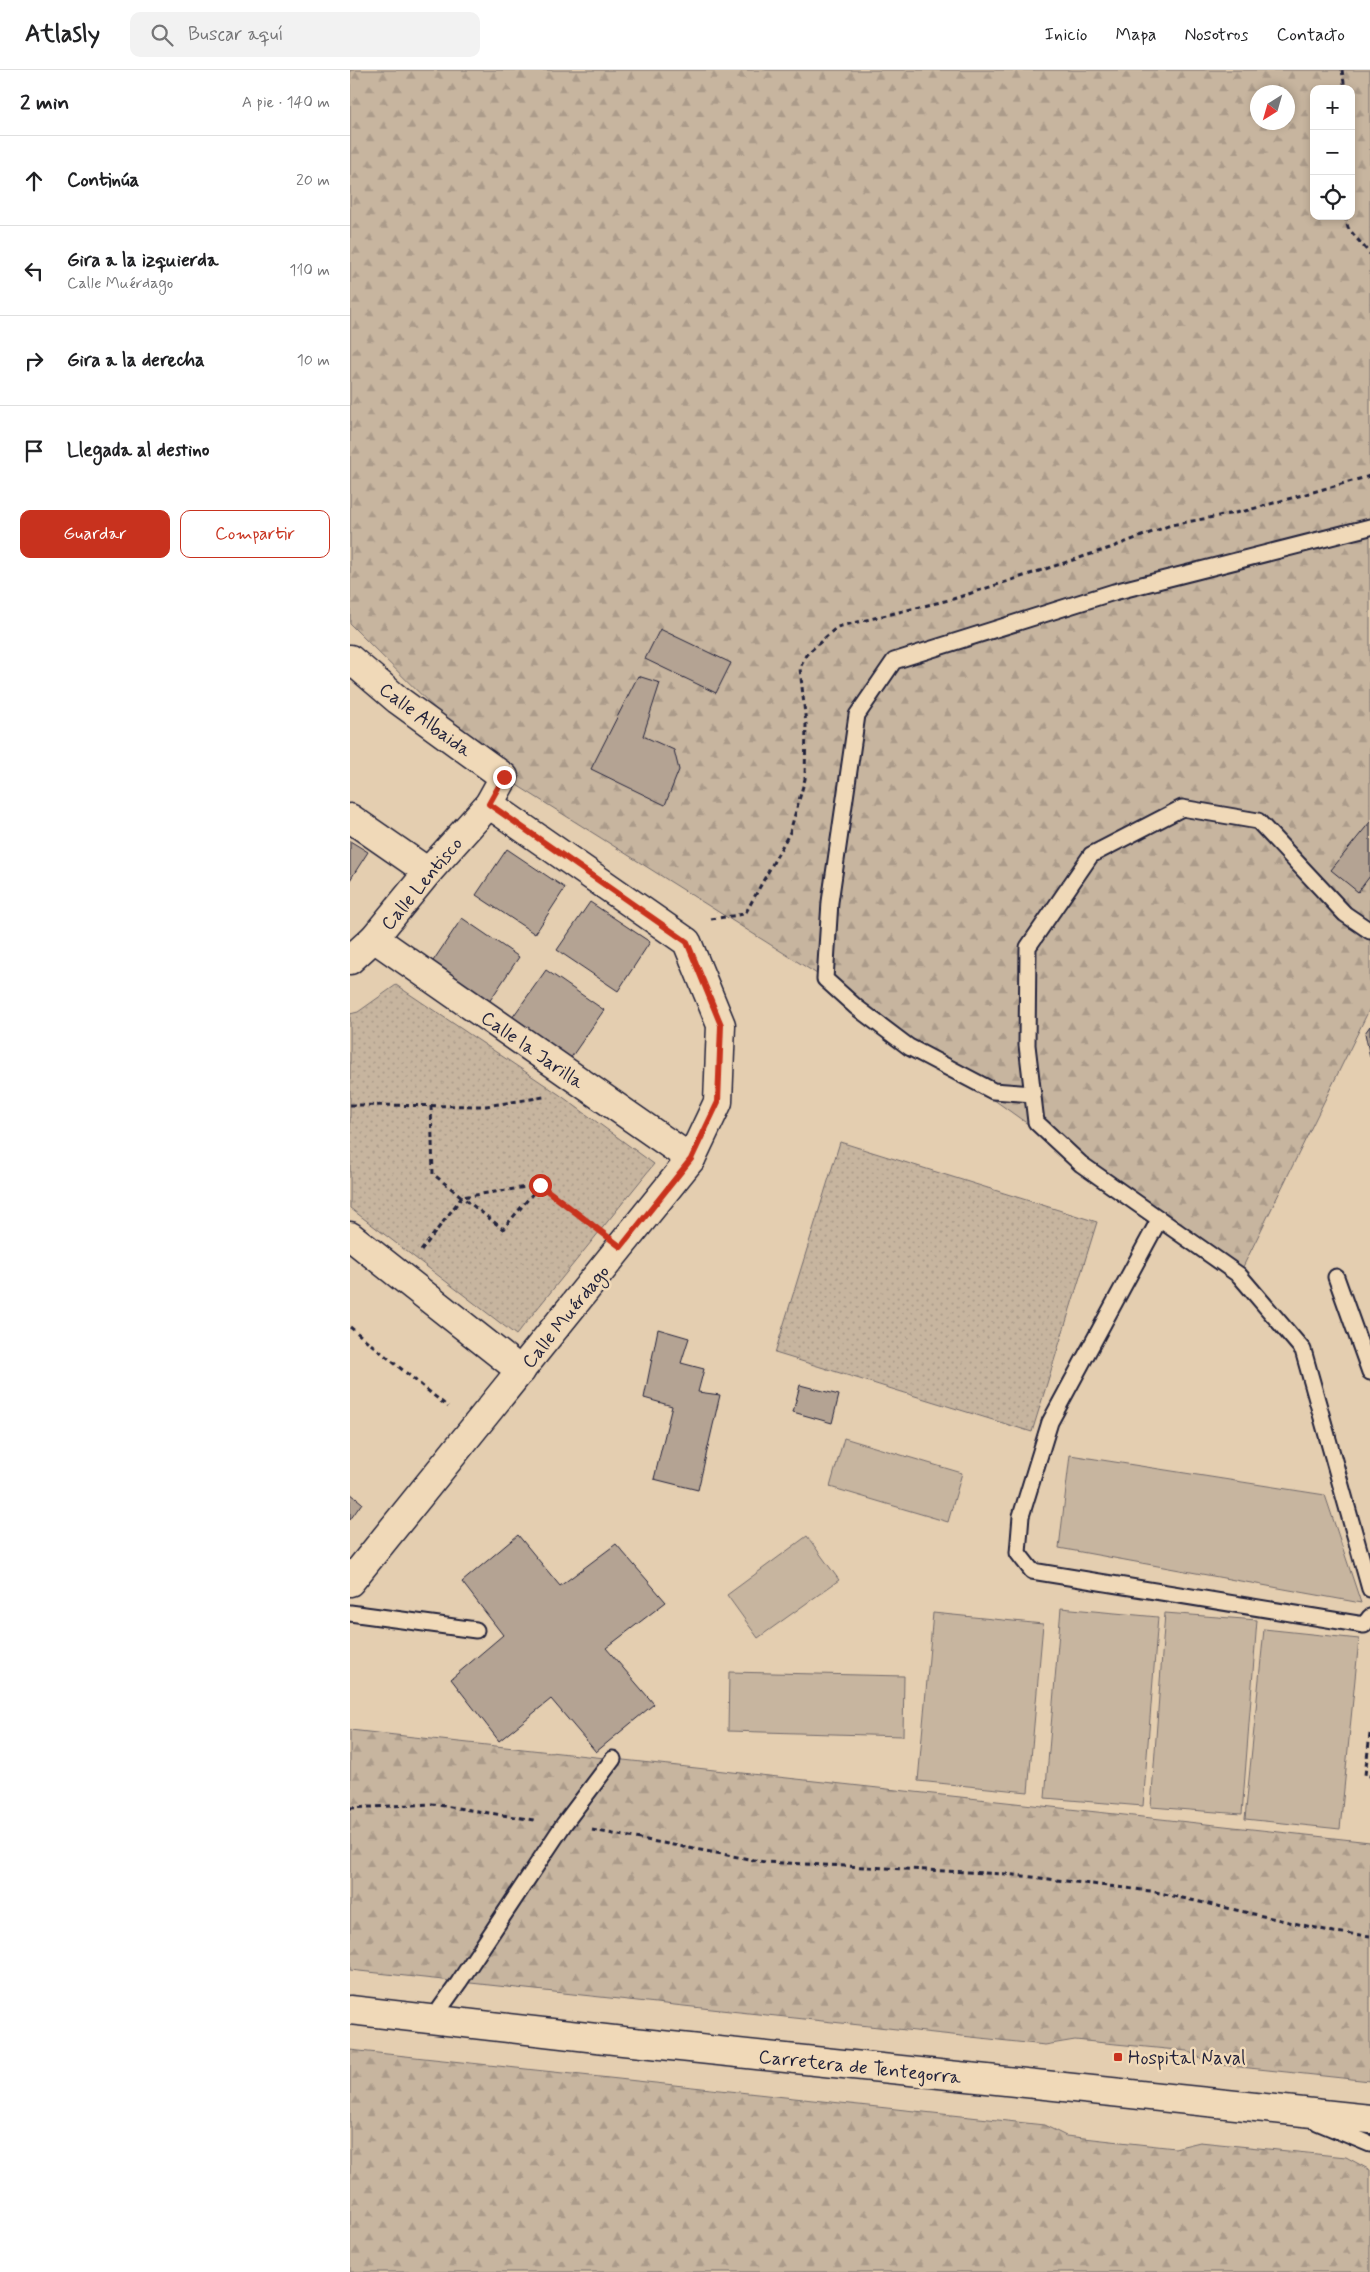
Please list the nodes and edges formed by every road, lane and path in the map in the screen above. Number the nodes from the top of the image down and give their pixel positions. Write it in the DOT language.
graph roads {
  1 [pos="1342,70"];
  2 [pos="1344,85"];
  3 [pos="1346,220"];
  4 [pos="1370,254"];
  5 [pos="1370,527"];
  6 [pos="350,659"];
  7 [pos="504,777"];
  8 [pos="489,804"];
  9 [pos="350,818"];
  10 [pos="428,872"];
  11 [pos="1370,931"];
  12 [pos="374,938"];
  13 [pos="350,960"];
  14 [pos="591,1089"];
  15 [pos="1033,1094"];
  16 [pos="350,1105"];
  17 [pos="431,1106"];
  18 [pos="691,1159"];
  19 [pos="540,1185"];
  20 [pos="462,1197"];
  21 [pos="1159,1220"];
  22 [pos="350,1236"];
  23 [pos="621,1247"];
  24 [pos="1336,1277"];
  25 [pos="403,1278"];
  26 [pos="350,1327"];
  27 [pos="521,1371"];
  28 [pos="1370,1372"];
  29 [pos="452,1410"];
  30 [pos="350,1582"];
  31 [pos="1370,1589"];
  32 [pos="350,1613"];
  33 [pos="1370,1617"];
  34 [pos="476,1630"];
  35 [pos="1370,1734"];
  36 [pos="613,1759"];
  37 [pos="1370,1776"];
  38 [pos="350,1808"];
  39 [pos="564,1824"];
  40 [pos="1370,1936"];
  41 [pos="350,2010"];
  42 [pos="432,2020"];
  43 [pos="1288,2110"];
  44 [pos="1370,2119"];
  45 [pos="1370,2144"];
  1 -- 2 [label="path"];
  3 -- 4 [label="path"];
  5 -- 15 [label="lane"];
  6 -- 7 [label="street, Calle Albaida"];
  7 -- 8 [label="street, Calle Lentisco"];
  8 -- 10 [label="street, Calle Lentisco"];
  8 -- 18 [label="street, Calle Muérdago"];
  9 -- 10 [label="street"];
  10 -- 12 [label="street, Calle Lentisco"];
  11 -- 15 [label="lane"];
  12 -- 13 [label="street, Calle Lentisco"];
  12 -- 14 [label="street, Calle la Jarilla"];
  14 -- 17 [label="path"];
  14 -- 18 [label="street, Calle la Jarilla"];
  15 -- 21 [label="lane"];
  16 -- 17 [label="path"];
  17 -- 20 [label="path"];
  18 -- 23 [label="street, Calle Muérdago"];
  19 -- 20 [label="path"];
  19 -- 20 [label="path"];
  19 -- 23 [label="path"];
  20 -- 25 [label="path"];
  21 -- 31 [label="lane"];
  21 -- 33 [label="lane"];
  22 -- 25 [label="street"];
  23 -- 27 [label="street, Calle Muérdago"];
  24 -- 28 [label="lane"];
  25 -- 27 [label="street"];
  26 -- 29 [label="path"];
  27 -- 30 [label="street, Calle Muérdago"];
  32 -- 34 [label="lane"];
  35 -- 37 [label="path"];
  36 -- 39 [label="lane"];
  38 -- 39 [label="path"];
  39 -- 40 [label="path"];
  39 -- 42 [label="lane"];
  41 -- 42 [label="street, Carretera de Tentegorra"];
  42 -- 43 [label="street, Carretera de Tentegorra"];
  43 -- 44 [label="street, Carretera de Tentegorra"];
  43 -- 45 [label="lane"];
}
